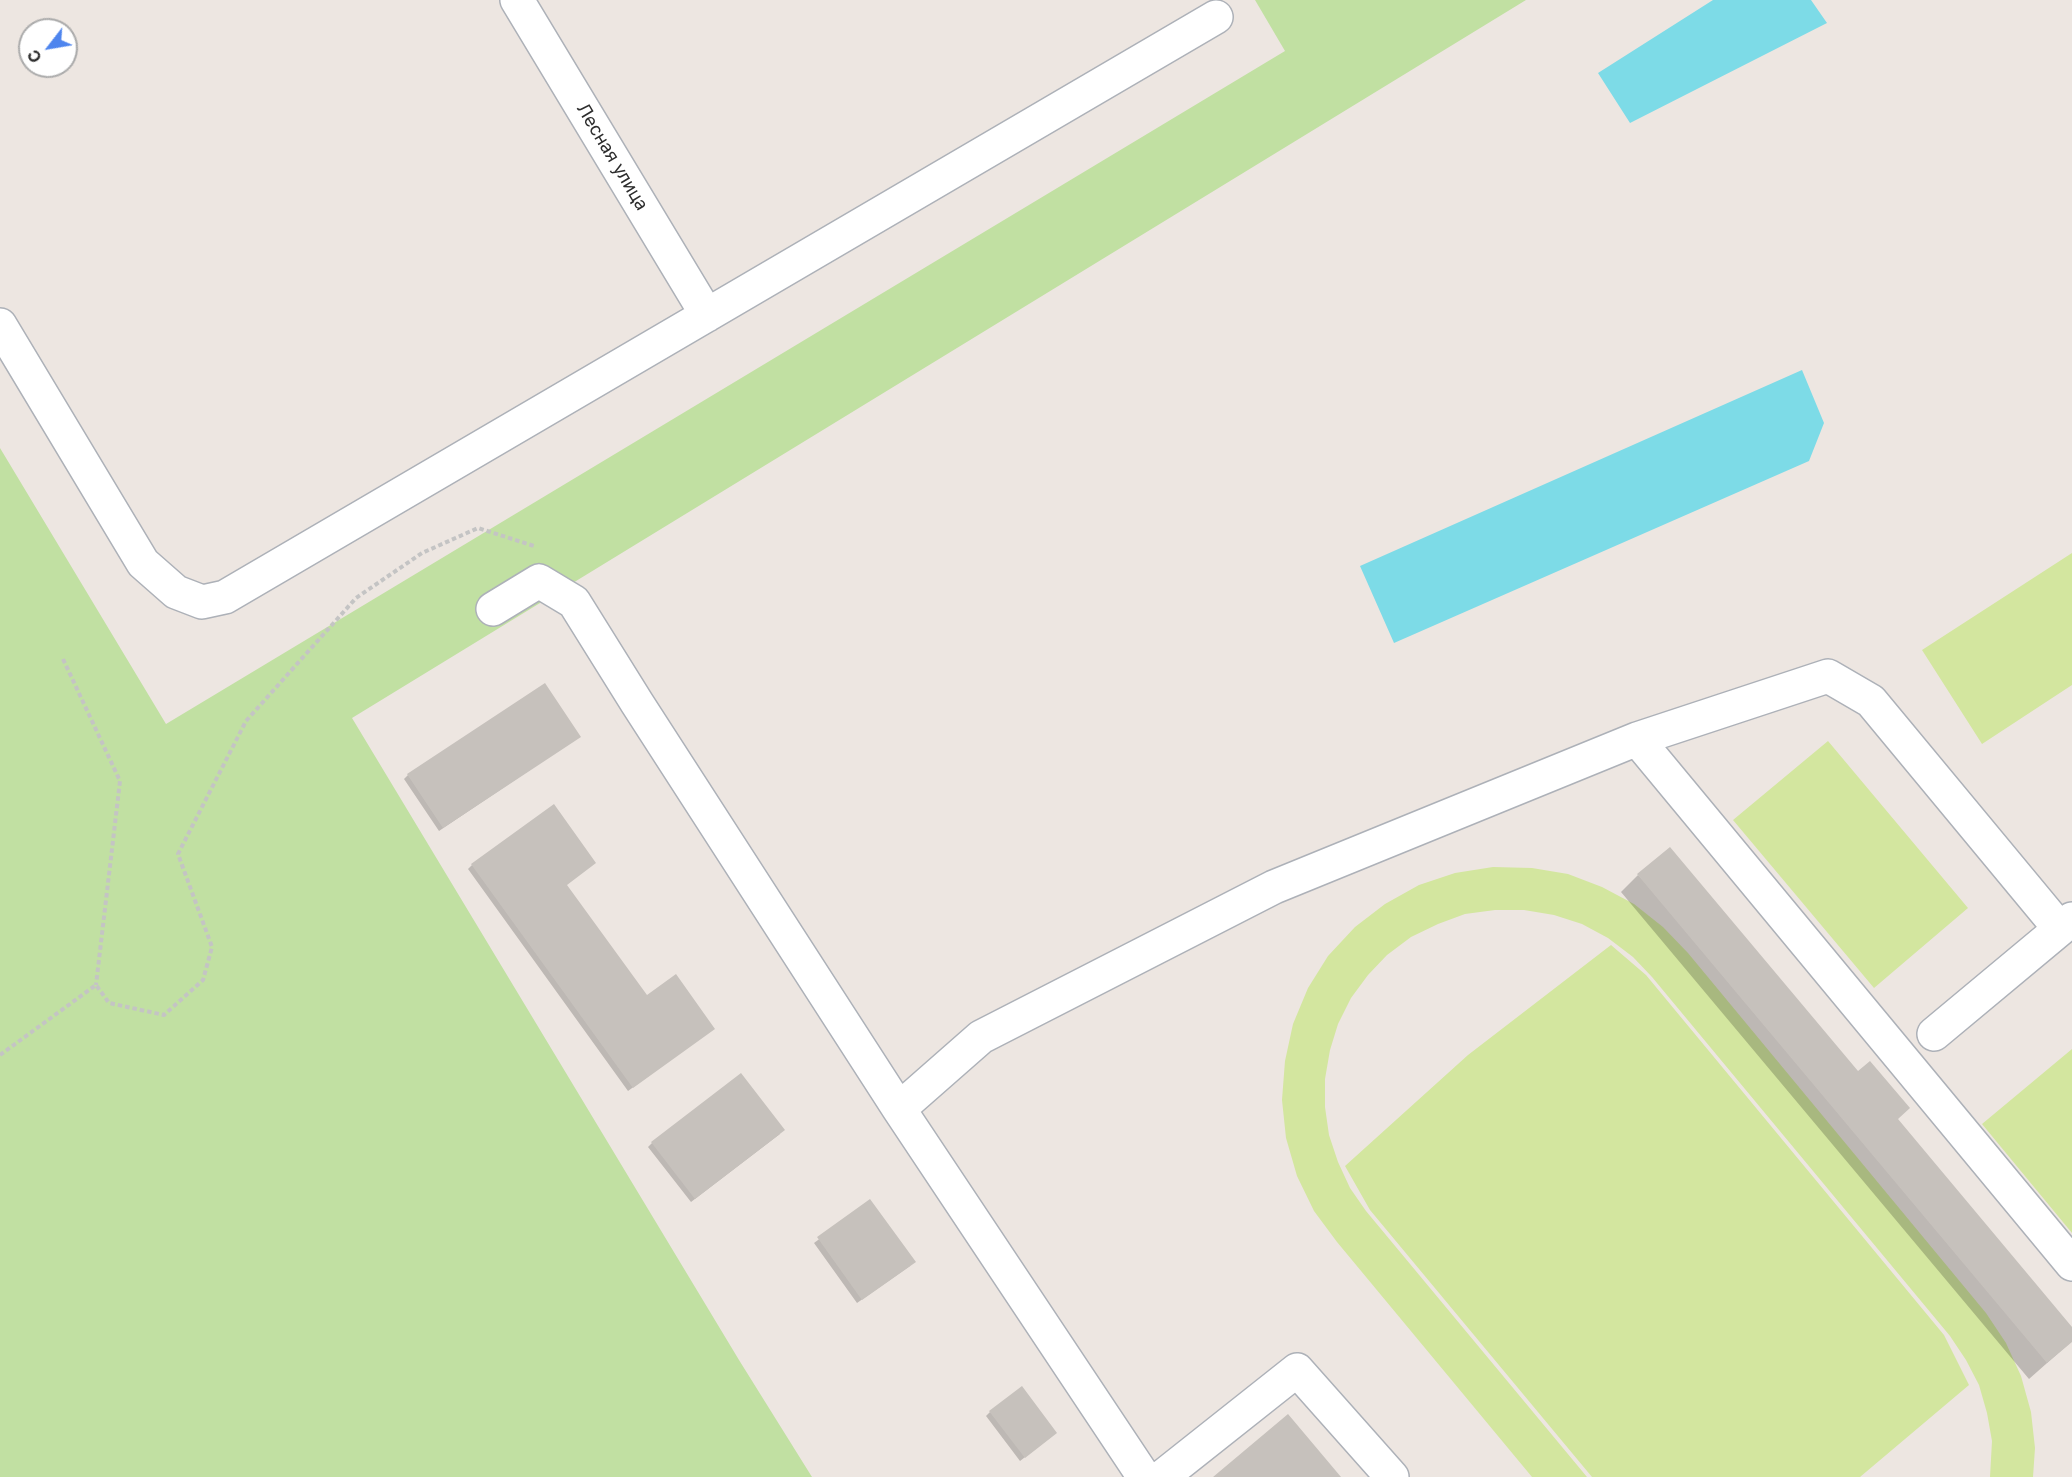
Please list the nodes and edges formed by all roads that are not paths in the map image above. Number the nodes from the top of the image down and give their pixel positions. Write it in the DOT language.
graph roads {
  1 [pos="517,0"];
  2 [pos="1216,17"];
  3 [pos="707,315"];
  4 [pos="0,325"];
  5 [pos="493,609"];
  6 [pos="1637,739"];
  7 [pos="2066,924"];
  8 [pos="1934,1034"];
  9 [pos="899,1109"];
  10 [pos="2072,1264"];
  11 [pos="1144,1477"];
  12 [pos="1162,1477"];
  13 [pos="1392,1477"];
  1 -- 3 [label="street, Лесная улица"];
  2 -- 3 [label="street"];
  3 -- 4 [label="street"];
  5 -- 9 [label="street"];
  6 -- 7 [label="street"];
  6 -- 9 [label="street"];
  6 -- 10 [label="street"];
  7 -- 8 [label="street"];
  9 -- 11 [label="street"];
  12 -- 13 [label="street"];
}
